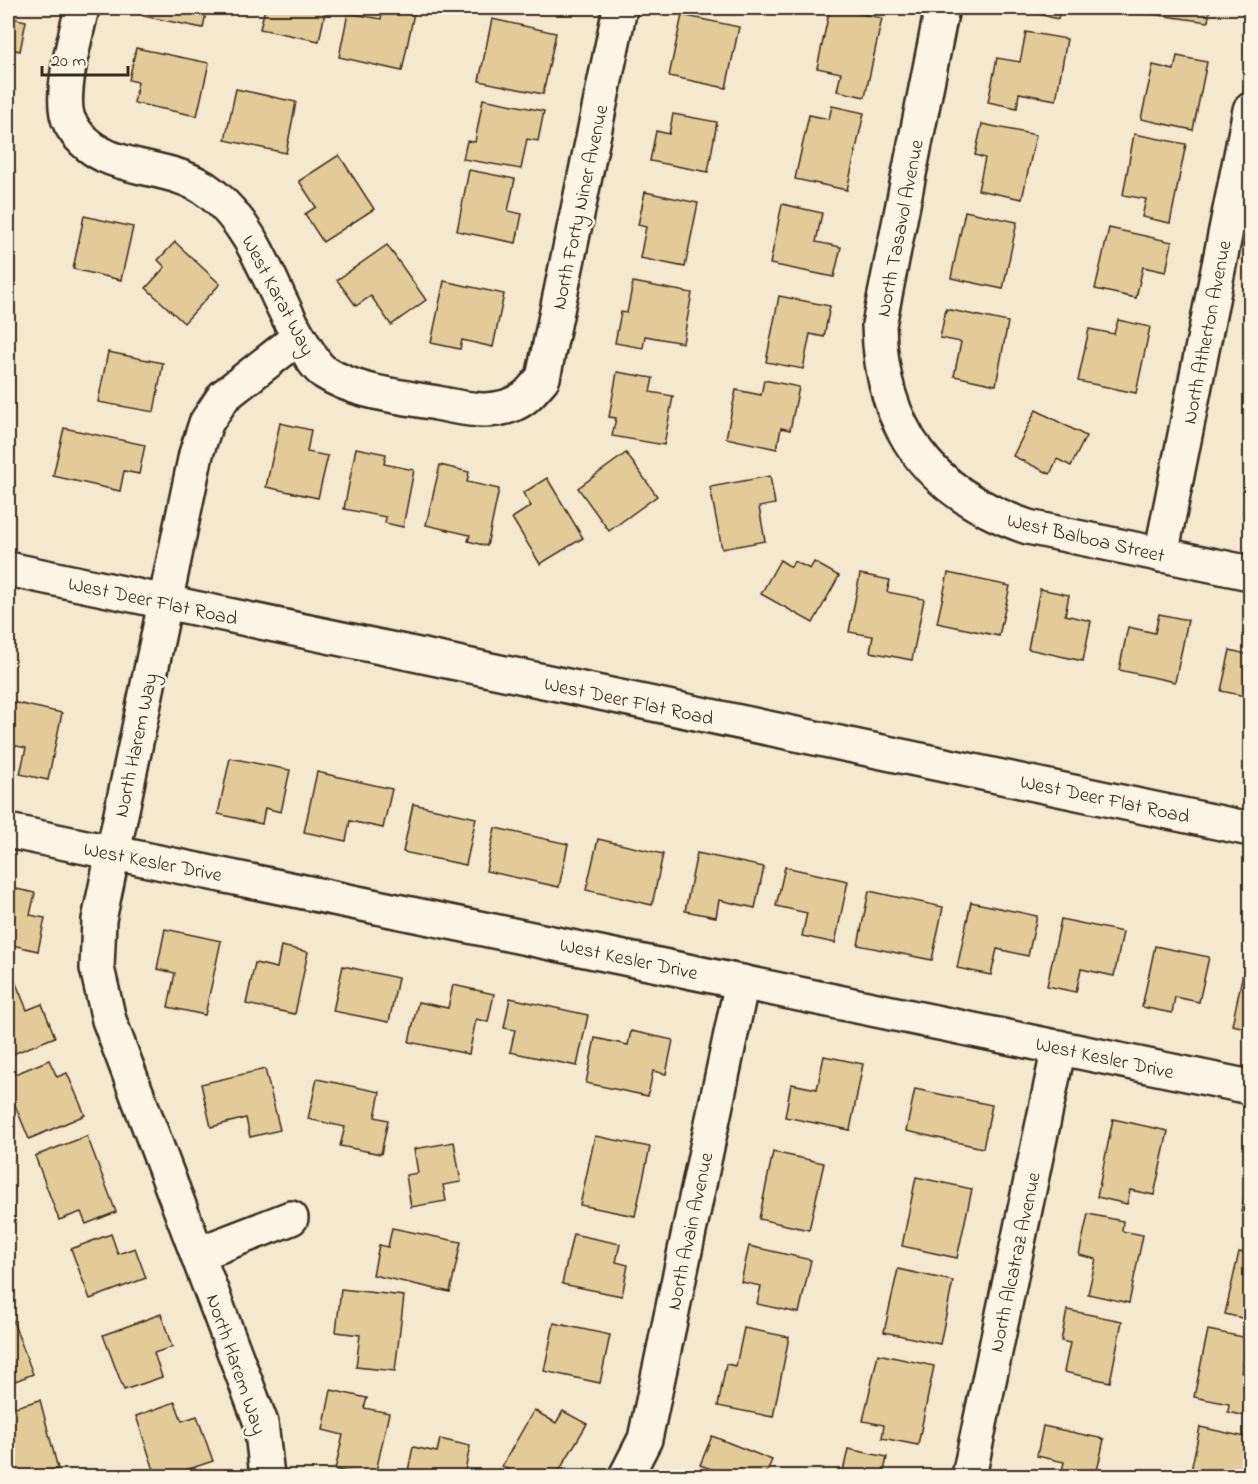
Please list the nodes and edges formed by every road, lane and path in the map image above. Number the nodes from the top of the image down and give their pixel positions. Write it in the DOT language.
graph roads {
  1 [pos="81,8"];
  2 [pos="620,8"];
  3 [pos="942,8"];
  4 [pos="1251,110"];
  5 [pos="299,337"];
  6 [pos="524,399"];
  7 [pos="911,445"];
  8 [pos="1161,555"];
  9 [pos="8,569"];
  10 [pos="1251,573"];
  11 [pos="166,604"];
  12 [pos="1251,829"];
  13 [pos="8,831"];
  14 [pos="113,852"];
  15 [pos="742,982"];
  16 [pos="1059,1047"];
  17 [pos="1251,1087"];
  18 [pos="291,1218"];
  19 [pos="198,1254"];
  20 [pos="267,1476"];
  21 [pos="626,1476"];
  22 [pos="969,1476"];
  1 -- 5 [label="street, West Karat Way"];
  2 -- 6 [label="street, North Forty Niner Avenue"];
  3 -- 7 [label="street, North Tasavol Avenue"];
  4 -- 8 [label="street, North Atherton Avenue"];
  5 -- 6 [label="street, West Karat Way"];
  5 -- 11 [label="street, North Harem Way"];
  7 -- 8 [label="street, West Balboa Street"];
  8 -- 10 [label="street, West Balboa Street"];
  9 -- 11 [label="street, West Deer Flat Road"];
  11 -- 12 [label="street, West Deer Flat Road"];
  11 -- 14 [label="street, North Harem Way"];
  13 -- 14 [label="street, West Kesler Drive"];
  14 -- 15 [label="street, West Kesler Drive"];
  14 -- 19 [label="street, North Harem Way"];
  15 -- 16 [label="street, West Kesler Drive"];
  15 -- 21 [label="street, North Avain Avenue"];
  16 -- 17 [label="street, West Kesler Drive"];
  16 -- 22 [label="street, North Alcatraz Avenue"];
  18 -- 19 [label="street"];
  19 -- 20 [label="street, North Harem Way"];
}
